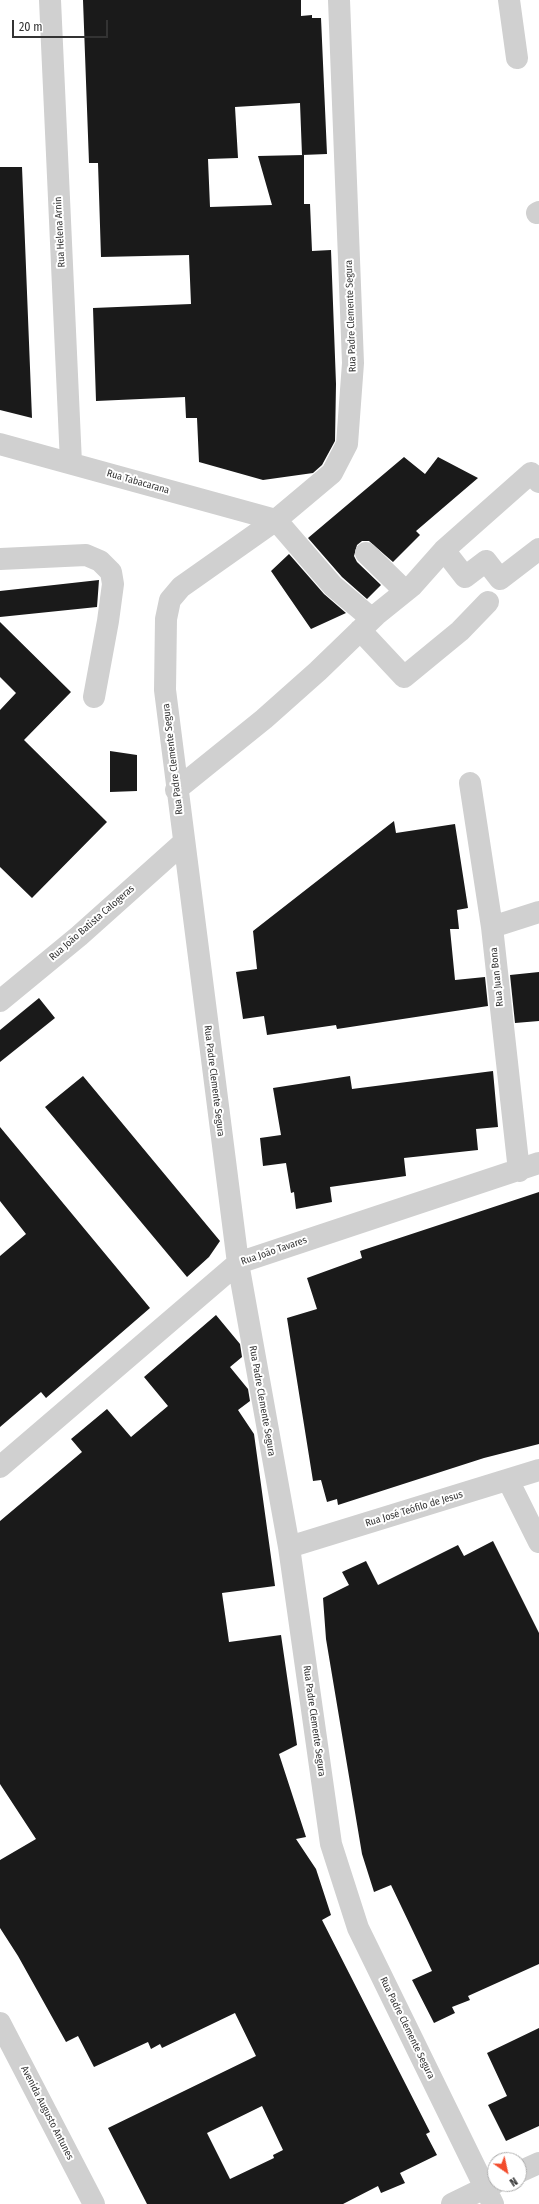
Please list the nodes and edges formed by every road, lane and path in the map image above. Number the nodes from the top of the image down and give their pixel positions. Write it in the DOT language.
graph roads {
  1 [pos="50,0"];
  2 [pos="339,0"];
  3 [pos="509,0"];
  4 [pos="517,58"];
  5 [pos="0,444"];
  6 [pos="71,463"];
  7 [pos="539,482"];
  8 [pos="276,520"];
  9 [pos="539,549"];
  10 [pos="444,550"];
  11 [pos="366,553"];
  12 [pos="0,559"];
  13 [pos="405,591"];
  14 [pos="488,602"];
  15 [pos="366,624"];
  16 [pos="94,697"];
  17 [pos="470,783"];
  18 [pos="176,790"];
  19 [pos="183,843"];
  20 [pos="539,912"];
  21 [pos="492,927"];
  22 [pos="0,1001"];
  23 [pos="539,1163"];
  24 [pos="519,1170"];
  25 [pos="238,1263"];
  26 [pos="0,1467"];
  27 [pos="539,1470"];
  28 [pos="508,1480"];
  29 [pos="539,1542"];
  30 [pos="288,1547"];
  31 [pos="0,2023"];
  32 [pos="539,2163"];
  33 [pos="527,2168"];
  34 [pos="487,2184"];
  35 [pos="491,2192"];
  36 [pos="94,2204"];
  37 [pos="452,2204"];
  1 -- 6 [label="street, Rua Helena Arnin"];
  2 -- 8 [label="street, Rua Padre Clemente Segura"];
  3 -- 4 [label="street"];
  5 -- 6 [label="street, Rua Tabacarana"];
  6 -- 8 [label="street, Rua Tabacarana"];
  7 -- 10 [label="street"];
  8 -- 15 [label="street"];
  8 -- 18 [label="street, Rua Padre Clemente Segura"];
  9 -- 10 [label="street"];
  10 -- 13 [label="street"];
  11 -- 13 [label="street"];
  12 -- 16 [label="street"];
  13 -- 15 [label="street"];
  14 -- 15 [label="street"];
  15 -- 18 [label="street"];
  17 -- 21 [label="street, Rua Juan Bona"];
  18 -- 19 [label="street, Rua Padre Clemente Segura"];
  19 -- 22 [label="street, Rua João Batista Calogeras"];
  19 -- 25 [label="street, Rua Padre Clemente Segura"];
  20 -- 21 [label="street"];
  21 -- 24 [label="street, Rua Juan Bona"];
  23 -- 24 [label="street, Rua João Tavares"];
  24 -- 25 [label="street, Rua João Tavares"];
  25 -- 26 [label="street, Rua João Tavares"];
  25 -- 30 [label="street, Rua Padre Clemente Segura"];
  27 -- 28 [label="street, Rua José Teófilo de Jesus"];
  28 -- 29 [label="street"];
  28 -- 30 [label="street, Rua José Teófilo de Jesus"];
  30 -- 34 [label="street, Rua Padre Clemente Segura"];
  31 -- 36 [label="street, Avenida Augusto Antunes"];
  32 -- 33 [label="street"];
  35 -- 37 [label="street"];
}
